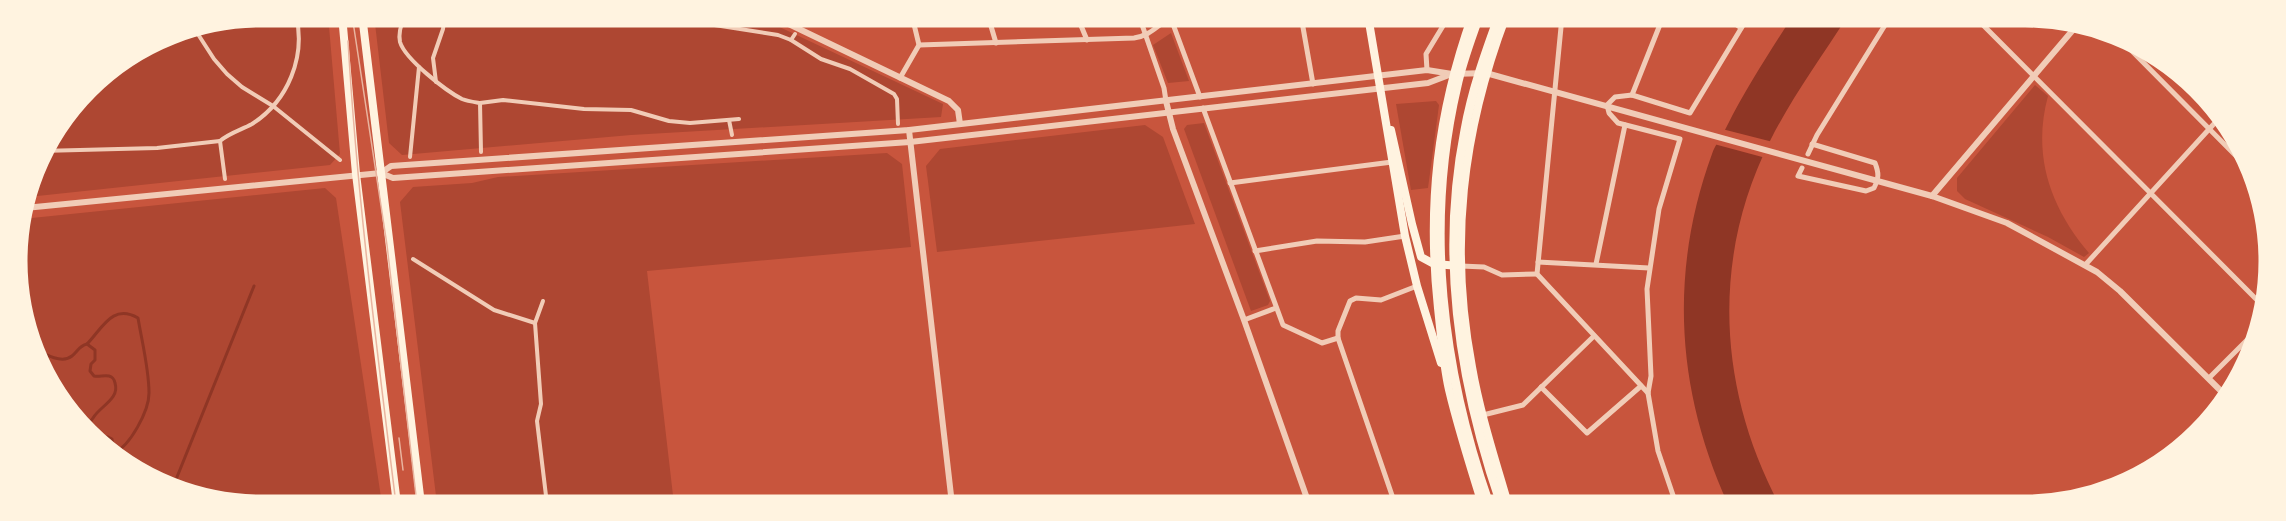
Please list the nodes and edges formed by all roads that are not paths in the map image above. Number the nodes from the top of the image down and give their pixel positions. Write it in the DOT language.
graph roads {
  1 [pos="299,26"];
  2 [pos="343,26"];
  3 [pos="363,26"];
  4 [pos="400,26"];
  5 [pos="443,26"];
  6 [pos="721,26"];
  7 [pos="788,26"];
  8 [pos="797,26"];
  9 [pos="914,26"];
  10 [pos="991,26"];
  11 [pos="1081,26"];
  12 [pos="1143,26"];
  13 [pos="1159,26"];
  14 [pos="1175,26"];
  15 [pos="1303,26"];
  16 [pos="1370,26"];
  17 [pos="1443,26"];
  18 [pos="1469,26"];
  19 [pos="1476,26"];
  20 [pos="1496,26"];
  21 [pos="1502,26"];
  22 [pos="1561,26"];
  23 [pos="1659,26"];
  24 [pos="1738,26"];
  25 [pos="1884,26"];
  26 [pos="1983,26"];
  27 [pos="1741,28"];
  28 [pos="2072,30"];
  29 [pos="796,31"];
  30 [pos="198,34"];
  31 [pos="1146,35"];
  32 [pos="792,40"];
  33 [pos="1087,40"];
  34 [pos="996,43"];
  35 [pos="919,45"];
  36 [pos="2133,52"];
  37 [pos="419,66"];
  38 [pos="1427,70"];
  39 [pos="1486,72"];
  40 [pos="1452,74"];
  41 [pos="2034,75"];
  42 [pos="1378,76"];
  43 [pos="900,78"];
  44 [pos="436,83"];
  45 [pos="1313,84"];
  46 [pos="1380,88"];
  47 [pos="1554,91"];
  48 [pos="1632,95"];
  49 [pos="1200,97"];
  50 [pos="1166,100"];
  51 [pos="480,102"];
  52 [pos="1607,105"];
  53 [pos="273,106"];
  54 [pos="1203,108"];
  55 [pos="1168,112"];
  56 [pos="729,120"];
  57 [pos="739,120"];
  58 [pos="2215,122"];
  59 [pos="898,124"];
  60 [pos="960,124"];
  61 [pos="1625,125"];
  62 [pos="2209,129"];
  63 [pos="909,130"];
  64 [pos="732,135"];
  65 [pos="220,141"];
  66 [pos="910,142"];
  67 [pos="1812,144"];
  68 [pos="53,151"];
  69 [pos="481,152"];
  70 [pos="1808,154"];
  71 [pos="2235,155"];
  72 [pos="410,157"];
  73 [pos="340,160"];
  74 [pos="1392,162"];
  75 [pos="1802,168"];
  76 [pos="381,172"];
  77 [pos="356,174"];
  78 [pos="225,179"];
  79 [pos="1877,181"];
  80 [pos="1230,183"];
  81 [pos="2151,192"];
  82 [pos="1932,196"];
  83 [pos="32,207"];
  84 [pos="1405,236"];
  85 [pos="1255,251"];
  86 [pos="413,259"];
  87 [pos="1538,262"];
  88 [pos="1434,264"];
  89 [pos="1596,264"];
  90 [pos="2086,264"];
  91 [pos="1461,266"];
  92 [pos="1649,268"];
  93 [pos="1537,274"];
  94 [pos="1417,286"];
  95 [pos="543,301"];
  96 [pos="2257,301"];
  97 [pos="1276,308"];
  98 [pos="1244,320"];
  99 [pos="535,323"];
  100 [pos="1594,336"];
  101 [pos="1338,338"];
  102 [pos="2246,341"];
  103 [pos="2209,378"];
  104 [pos="1641,386"];
  105 [pos="1541,387"];
  106 [pos="1449,388"];
  107 [pos="2221,391"];
  108 [pos="1648,393"];
  109 [pos="1484,415"];
  110 [pos="396,496"];
  111 [pos="420,496"];
  112 [pos="546,496"];
  113 [pos="951,496"];
  114 [pos="1306,496"];
  115 [pos="1392,496"];
  116 [pos="1480,496"];
  117 [pos="1486,496"];
  118 [pos="1499,496"];
  119 [pos="1506,496"];
  120 [pos="1673,496"];
  1 -- 53 [label="street"];
  2 -- 77 [label="main road"];
  3 -- 76 [label="main road"];
  4 -- 37 [label="street"];
  5 -- 44 [label="street"];
  6 -- 32 [label="street"];
  7 -- 29 [label="street"];
  8 -- 29 [label="street"];
  9 -- 35 [label="street"];
  10 -- 34 [label="street"];
  11 -- 33 [label="street"];
  12 -- 31 [label="street"];
  13 -- 31 [label="street"];
  14 -- 49 [label="street"];
  15 -- 45 [label="street"];
  16 -- 42 [label="main road"];
  17 -- 38 [label="street"];
  18 -- 40 [label="main road"];
  19 -- 117 [label="highway"];
  20 -- 118 [label="highway"];
  21 -- 39 [label="main road"];
  22 -- 47 [label="street"];
  23 -- 48 [label="street"];
  24 -- 27 [label="street"];
  25 -- 67 [label="street"];
  26 -- 41 [label="street"];
  27 -- 48 [label="street"];
  28 -- 41 [label="street"];
  29 -- 32 [label="street"];
  29 -- 43 [label="street"];
  30 -- 53 [label="street"];
  31 -- 33 [label="street"];
  31 -- 50 [label="street"];
  32 -- 59 [label="street"];
  33 -- 34 [label="street"];
  34 -- 35 [label="street"];
  35 -- 43 [label="street"];
  36 -- 62 [label="street"];
  37 -- 44 [label="street"];
  37 -- 72 [label="street"];
  38 -- 40 [label="street"];
  38 -- 42 [label="street"];
  39 -- 40 [label="street"];
  39 -- 47 [label="street"];
  39 -- 91 [label="main road"];
  40 -- 46 [label="street"];
  40 -- 88 [label="main road"];
  41 -- 81 [label="street"];
  41 -- 82 [label="street"];
  42 -- 45 [label="street"];
  42 -- 46 [label="main road"];
  43 -- 60 [label="street"];
  44 -- 51 [label="street"];
  45 -- 49 [label="street"];
  46 -- 54 [label="street"];
  46 -- 74 [label="main road"];
  46 -- 88 [label="main road"];
  47 -- 52 [label="street"];
  47 -- 87 [label="street"];
  48 -- 52 [label="street"];
  49 -- 50 [label="street"];
  50 -- 55 [label="street"];
  50 -- 60 [label="street"];
  51 -- 56 [label="street"];
  51 -- 69 [label="street"];
  52 -- 61 [label="street"];
  52 -- 79 [label="street"];
  53 -- 65 [label="street"];
  53 -- 73 [label="street"];
  54 -- 55 [label="street"];
  54 -- 80 [label="street"];
  55 -- 66 [label="street"];
  55 -- 98 [label="street"];
  56 -- 57 [label="street"];
  56 -- 64 [label="street"];
  58 -- 62 [label="street"];
  60 -- 63 [label="street"];
  61 -- 89 [label="street"];
  61 -- 92 [label="street"];
  62 -- 71 [label="street"];
  62 -- 81 [label="street"];
  63 -- 66 [label="street"];
  63 -- 76 [label="street"];
  65 -- 68 [label="street"];
  65 -- 78 [label="street"];
  66 -- 76 [label="street"];
  66 -- 113 [label="street"];
  67 -- 70 [label="street"];
  67 -- 79 [label="street"];
  74 -- 80 [label="street"];
  74 -- 84 [label="main road"];
  75 -- 79 [label="street"];
  76 -- 77 [label="street"];
  76 -- 111 [label="main road"];
  77 -- 83 [label="street"];
  77 -- 110 [label="main road"];
  79 -- 82 [label="street"];
  80 -- 85 [label="street"];
  81 -- 90 [label="street"];
  81 -- 96 [label="street"];
  82 -- 90 [label="street"];
  84 -- 85 [label="street"];
  84 -- 94 [label="main road"];
  85 -- 97 [label="street"];
  86 -- 99 [label="street"];
  87 -- 89 [label="street"];
  87 -- 93 [label="street"];
  88 -- 91 [label="main road"];
  88 -- 106 [label="main road"];
  89 -- 92 [label="street"];
  90 -- 103 [label="street"];
  91 -- 93 [label="street"];
  91 -- 109 [label="main road"];
  92 -- 108 [label="street"];
  93 -- 100 [label="street"];
  94 -- 101 [label="street"];
  94 -- 106 [label="main road"];
  95 -- 99 [label="street"];
  97 -- 98 [label="street"];
  97 -- 101 [label="street"];
  98 -- 114 [label="street"];
  99 -- 112 [label="street"];
  100 -- 104 [label="street"];
  100 -- 105 [label="street"];
  101 -- 115 [label="street"];
  102 -- 103 [label="street"];
  103 -- 107 [label="street"];
  104 -- 105 [label="street"];
  104 -- 108 [label="street"];
  105 -- 109 [label="street"];
  106 -- 116 [label="main road"];
  108 -- 120 [label="street"];
  109 -- 119 [label="main road"];
}
